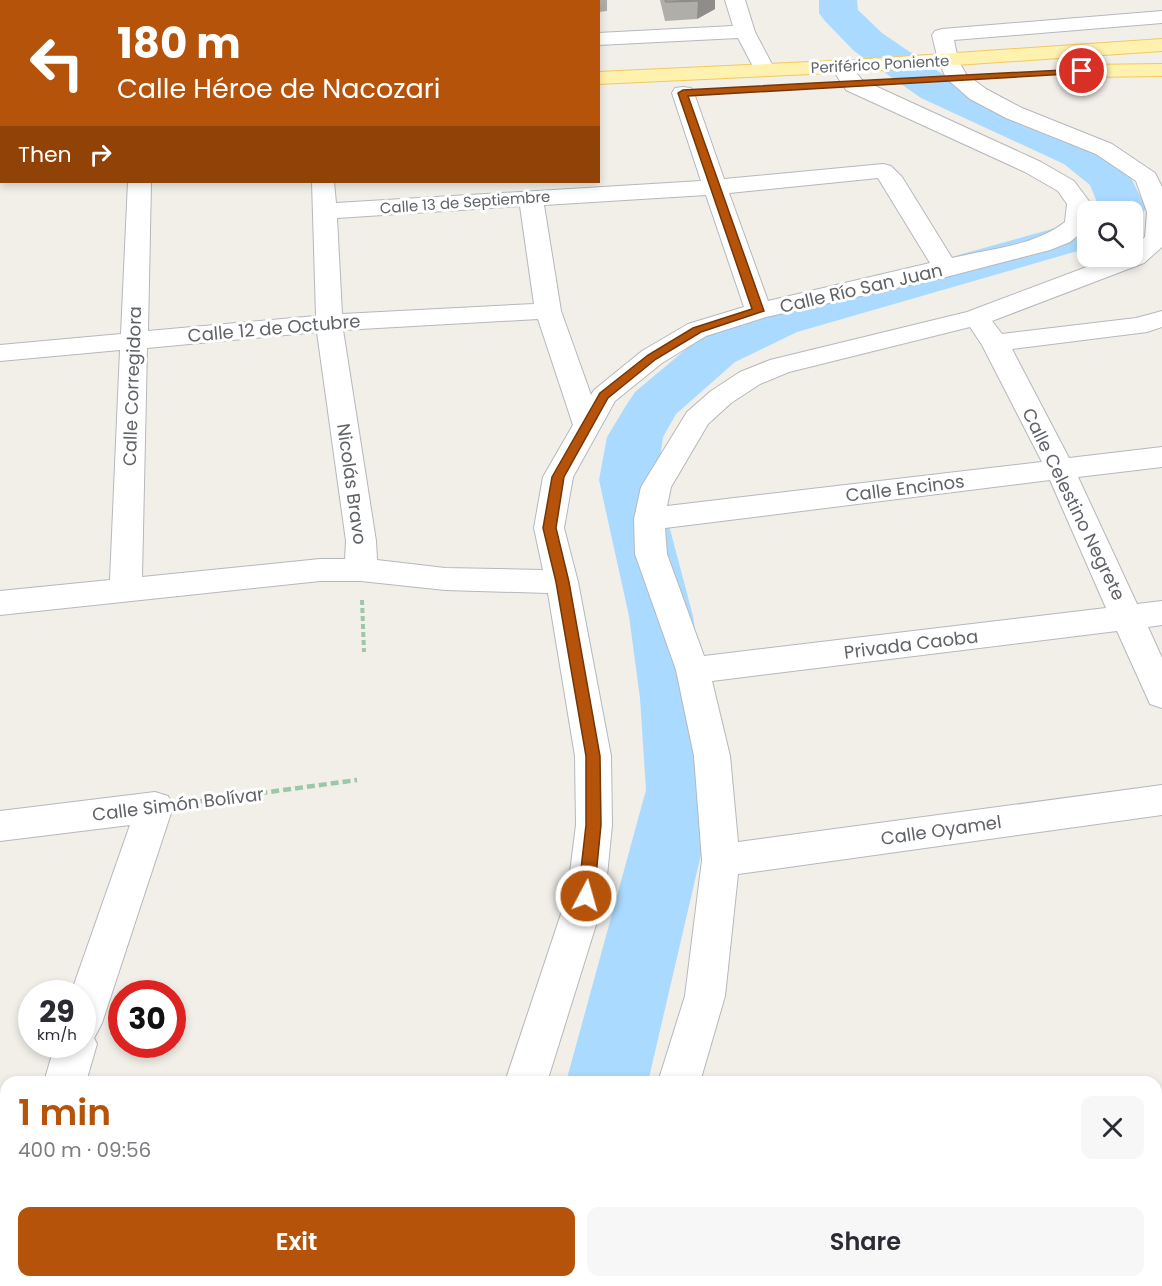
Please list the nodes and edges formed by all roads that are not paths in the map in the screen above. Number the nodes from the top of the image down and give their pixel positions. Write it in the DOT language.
graph roads {
  1 [pos="735,0"];
  2 [pos="1162,17"];
  3 [pos="745,32"];
  4 [pos="1162,35"];
  5 [pos="600,39"];
  6 [pos="1162,45"];
  7 [pos="1111,48"];
  8 [pos="953,69"];
  9 [pos="764,70"];
  10 [pos="1125,70"];
  11 [pos="1162,70"];
  12 [pos="856,75"];
  13 [pos="1162,76"];
  14 [pos="600,78"];
  15 [pos="683,93"];
  16 [pos="600,97"];
  17 [pos="139,183"];
  18 [pos="323,183"];
  19 [pos="715,187"];
  20 [pos="531,197"];
  21 [pos="326,211"];
  22 [pos="946,269"];
  23 [pos="548,311"];
  24 [pos="758,311"];
  25 [pos="976,318"];
  26 [pos="1162,320"];
  27 [pos="329,323"];
  28 [pos="134,340"];
  29 [pos="995,343"];
  30 [pos="0,353"];
  31 [pos="587,425"];
  32 [pos="1162,457"];
  33 [pos="1060,469"];
  34 [pos="649,519"];
  35 [pos="361,570"];
  36 [pos="562,582"];
  37 [pos="126,590"];
  38 [pos="0,603"];
  39 [pos="1162,613"];
  40 [pos="1129,618"];
  41 [pos="693,670"];
  42 [pos="1162,695"];
  43 [pos="1162,800"];
  44 [pos="0,826"];
  45 [pos="721,860"];
  46 [pos="95,980"];
  47 [pos="72,1058"];
  48 [pos="67,1076"];
  49 [pos="528,1076"];
  50 [pos="681,1076"];
  1 -- 3 [label="street"];
  2 -- 8 [label="street"];
  3 -- 5 [label="street"];
  3 -- 9 [label="street"];
  4 -- 7 [label="main road"];
  6 -- 7 [label="main road, Periférico Poniente"];
  7 -- 8 [label="main road, Periférico Poniente"];
  7 -- 10 [label="main road"];
  8 -- 10 [label="main road, Periférico Poniente"];
  8 -- 12 [label="main road, Periférico Poniente"];
  8 -- 12 [label="main road, Periférico Poniente"];
  8 -- 25 [label="street"];
  9 -- 12 [label="main road, Periférico Poniente"];
  9 -- 14 [label="main road, Periférico Poniente"];
  10 -- 11 [label="main road, Periférico Poniente"];
  10 -- 13 [label="main road"];
  12 -- 15 [label="main road, Periférico Poniente"];
  12 -- 22 [label="street, Calle Río San Juan"];
  15 -- 16 [label="main road, Periférico Poniente"];
  15 -- 19 [label="street"];
  17 -- 28 [label="street, Calle Corregidora"];
  18 -- 21 [label="street, Nicolás Bravo"];
  19 -- 20 [label="street, Calle 13 de Septiembre"];
  19 -- 22 [label="street, Calle 13 de Septiembre"];
  19 -- 24 [label="street"];
  20 -- 21 [label="street, Calle 13 de Septiembre"];
  20 -- 23 [label="street"];
  21 -- 27 [label="street, Nicolás Bravo"];
  22 -- 24 [label="street, Calle Río San Juan"];
  23 -- 27 [label="street, Calle 12 de Octubre"];
  23 -- 31 [label="street"];
  24 -- 31 [label="street, Calle Río San Juan"];
  25 -- 29 [label="street, Calle Celestino Negrete"];
  25 -- 34 [label="street"];
  26 -- 29 [label="street"];
  27 -- 28 [label="street, Calle 12 de Octubre"];
  27 -- 35 [label="street, Nicolás Bravo"];
  28 -- 30 [label="street, Calle 12 de Octubre"];
  28 -- 37 [label="street, Calle Corregidora"];
  29 -- 33 [label="street, Calle Celestino Negrete"];
  31 -- 36 [label="street, Calle Río San Juan"];
  32 -- 33 [label="street, Calle Encinos"];
  33 -- 34 [label="street, Calle Encinos"];
  33 -- 40 [label="street, Calle Celestino Negrete"];
  34 -- 41 [label="street"];
  35 -- 36 [label="street"];
  35 -- 37 [label="street, Nicolás Bravo"];
  36 -- 49 [label="street, Calle Río San Juan"];
  37 -- 38 [label="street, Nicolás Bravo"];
  39 -- 40 [label="street, Privada Caoba"];
  40 -- 41 [label="street, Privada Caoba"];
  40 -- 42 [label="street, Calle Celestino Negrete"];
  41 -- 45 [label="street"];
  43 -- 45 [label="street, Calle Oyamel"];
  44 -- 46 [label="street, Calle Simón Bolívar"];
  45 -- 50 [label="street"];
  47 -- 48 [label="street"];
}
